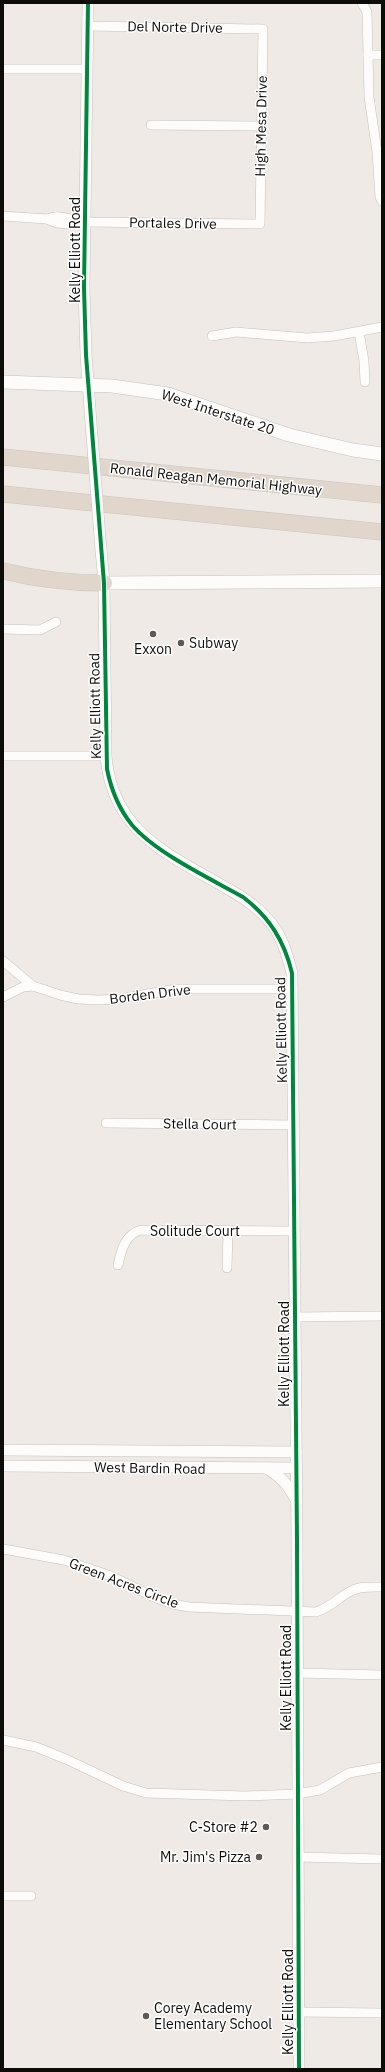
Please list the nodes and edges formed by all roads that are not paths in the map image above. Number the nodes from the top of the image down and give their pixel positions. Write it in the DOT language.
graph roads {
  1 [pos="88,3"];
  2 [pos="362,3"];
  3 [pos="88,26"];
  4 [pos="263,29"];
  5 [pos="368,55"];
  6 [pos="382,55"];
  7 [pos="3,69"];
  8 [pos="87,69"];
  9 [pos="151,125"];
  10 [pos="261,126"];
  11 [pos="382,201"];
  12 [pos="3,216"];
  13 [pos="80,222"];
  14 [pos="260,224"];
  15 [pos="382,327"];
  16 [pos="359,332"];
  17 [pos="212,336"];
  18 [pos="3,382"];
  19 [pos="365,382"];
  20 [pos="89,386"];
  21 [pos="382,454"];
  22 [pos="3,457"];
  23 [pos="3,494"];
  24 [pos="382,495"];
  25 [pos="382,532"];
  26 [pos="3,571"];
  27 [pos="382,581"];
  28 [pos="104,583"];
  29 [pos="56,622"];
  30 [pos="3,629"];
  31 [pos="3,756"];
  32 [pos="106,756"];
  33 [pos="3,961"];
  34 [pos="33,986"];
  35 [pos="293,989"];
  36 [pos="3,997"];
  37 [pos="106,1123"];
  38 [pos="293,1125"];
  39 [pos="228,1231"];
  40 [pos="294,1231"];
  41 [pos="118,1265"];
  42 [pos="227,1268"];
  43 [pos="382,1316"];
  44 [pos="295,1317"];
  45 [pos="295,1423"];
  46 [pos="3,1450"];
  47 [pos="274,1452"];
  48 [pos="296,1452"];
  49 [pos="3,1466"];
  50 [pos="265,1468"];
  51 [pos="296,1468"];
  52 [pos="297,1502"];
  53 [pos="3,1549"];
  54 [pos="382,1587"];
  55 [pos="296,1613"];
  56 [pos="297,1673"];
  57 [pos="382,1675"];
  58 [pos="3,1740"];
  59 [pos="382,1767"];
  60 [pos="297,1794"];
  61 [pos="298,1857"];
  62 [pos="382,1859"];
  63 [pos="3,1896"];
  64 [pos="31,1896"];
  65 [pos="299,2012"];
  66 [pos="382,2013"];
  67 [pos="299,2069"];
  1 -- 3 [label="street, Kelly Elliott Road"];
  2 -- 5 [label="street"];
  3 -- 4 [label="street, Del Norte Drive"];
  3 -- 8 [label="street, Kelly Elliott Road"];
  4 -- 10 [label="street, High Mesa Drive"];
  5 -- 6 [label="street"];
  5 -- 11 [label="street"];
  7 -- 8 [label="street"];
  8 -- 13 [label="street, Kelly Elliott Road"];
  9 -- 10 [label="street"];
  10 -- 14 [label="street, High Mesa Drive"];
  12 -- 13 [label="street, Portales Drive"];
  13 -- 14 [label="street, Portales Drive"];
  13 -- 20 [label="street, Kelly Elliott Road"];
  15 -- 16 [label="street"];
  16 -- 17 [label="street"];
  16 -- 19 [label="street"];
  18 -- 20 [label="main road, West Interstate 20"];
  20 -- 21 [label="main road, West Interstate 20"];
  20 -- 28 [label="street, Kelly Elliott Road, bridge"];
  22 -- 24 [label="highway, Ronald Reagan Memorial Highway"];
  23 -- 25 [label="highway"];
  26 -- 28 [label="highway"];
  27 -- 28 [label="main road"];
  28 -- 32 [label="street, Kelly Elliott Road"];
  29 -- 30 [label="street"];
  31 -- 32 [label="street"];
  32 -- 35 [label="street, Kelly Elliott Road"];
  33 -- 34 [label="street, Borden Drive"];
  34 -- 35 [label="street, Borden Drive"];
  34 -- 36 [label="street"];
  35 -- 38 [label="street, Kelly Elliott Road"];
  37 -- 38 [label="street, Stella Court"];
  38 -- 40 [label="street, Kelly Elliott Road"];
  39 -- 40 [label="street, Solitude Court"];
  39 -- 41 [label="street, Solitude Court"];
  39 -- 42 [label="street"];
  40 -- 44 [label="street, Kelly Elliott Road"];
  43 -- 44 [label="street"];
  44 -- 45 [label="street, Kelly Elliott Road"];
  45 -- 47 [label="street"];
  45 -- 48 [label="street, Kelly Elliott Road"];
  46 -- 47 [label="street, West Bardin Road"];
  47 -- 48 [label="street, West Bardin Road"];
  48 -- 51 [label="street, Kelly Elliott Road"];
  49 -- 50 [label="street, West Bardin Road"];
  50 -- 51 [label="street, West Bardin Road"];
  50 -- 52 [label="street"];
  51 -- 52 [label="street, Kelly Elliott Road"];
  52 -- 55 [label="street, Kelly Elliott Road"];
  53 -- 55 [label="street, Green Acres Circle"];
  54 -- 55 [label="street, Green Acres Circle"];
  55 -- 56 [label="street, Kelly Elliott Road"];
  56 -- 57 [label="street"];
  56 -- 60 [label="street, Kelly Elliott Road"];
  58 -- 60 [label="street"];
  59 -- 60 [label="street"];
  60 -- 61 [label="street, Kelly Elliott Road"];
  61 -- 62 [label="street"];
  61 -- 65 [label="street, Kelly Elliott Road"];
  63 -- 64 [label="street"];
  65 -- 66 [label="street"];
  65 -- 67 [label="street, Kelly Elliott Road"];
}
